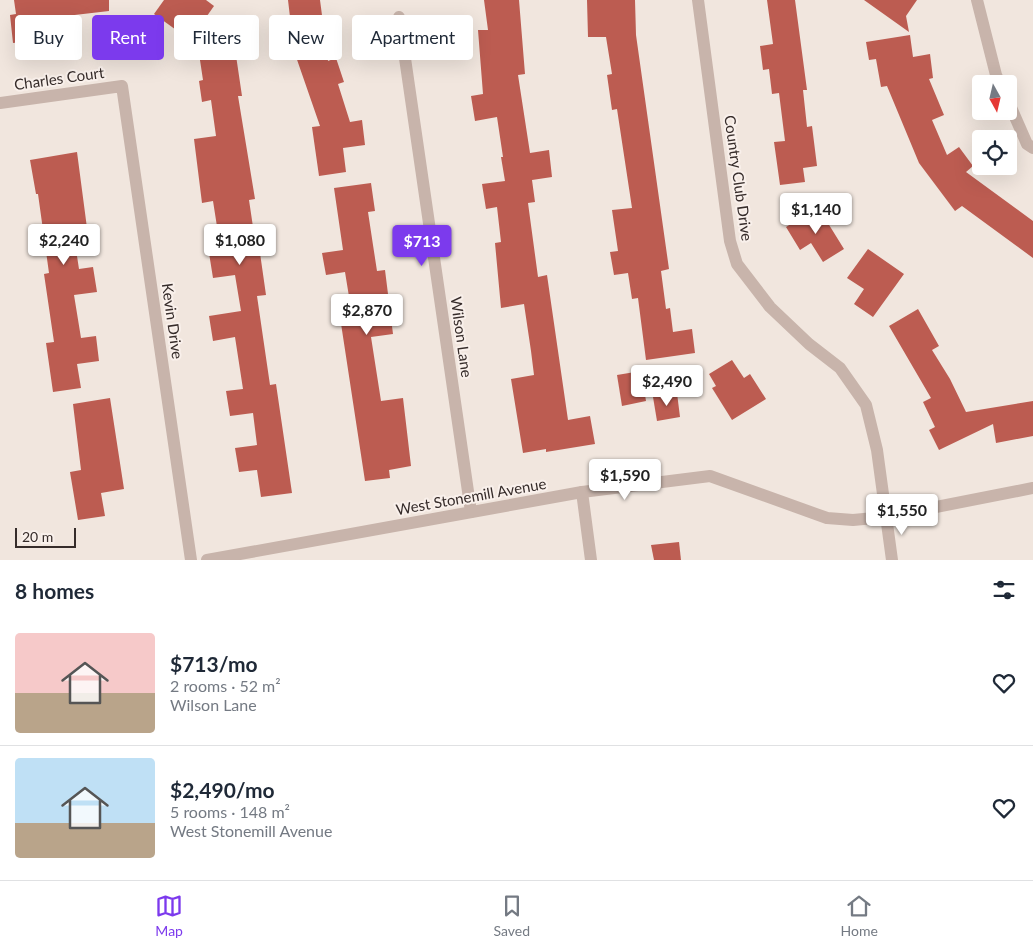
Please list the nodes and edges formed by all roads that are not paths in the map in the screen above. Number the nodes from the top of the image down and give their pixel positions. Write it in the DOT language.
graph roads {
  1 [pos="698,0"];
  2 [pos="977,0"];
  3 [pos="406,60"];
  4 [pos="996,75"];
  5 [pos="122,86"];
  6 [pos="0,103"];
  7 [pos="1016,120"];
  8 [pos="1033,148"];
  9 [pos="1033,488"];
  10 [pos="582,492"];
  11 [pos="471,512"];
  12 [pos="885,517"];
  13 [pos="191,560"];
  14 [pos="207,560"];
  15 [pos="591,560"];
  16 [pos="892,560"];
  1 -- 12 [label="street, Country Club Drive"];
  2 -- 4 [label="street"];
  3 -- 11 [label="street, Wilson Lane"];
  5 -- 6 [label="street, Charles Court"];
  5 -- 13 [label="street, Kevin Drive"];
  7 -- 8 [label="street"];
  9 -- 12 [label="street, West Stonemill Avenue"];
  10 -- 11 [label="street, West Stonemill Avenue"];
  10 -- 12 [label="street, West Stonemill Avenue"];
  10 -- 15 [label="street"];
  11 -- 14 [label="street, West Stonemill Avenue"];
  12 -- 16 [label="street, Country Club Drive"];
}
